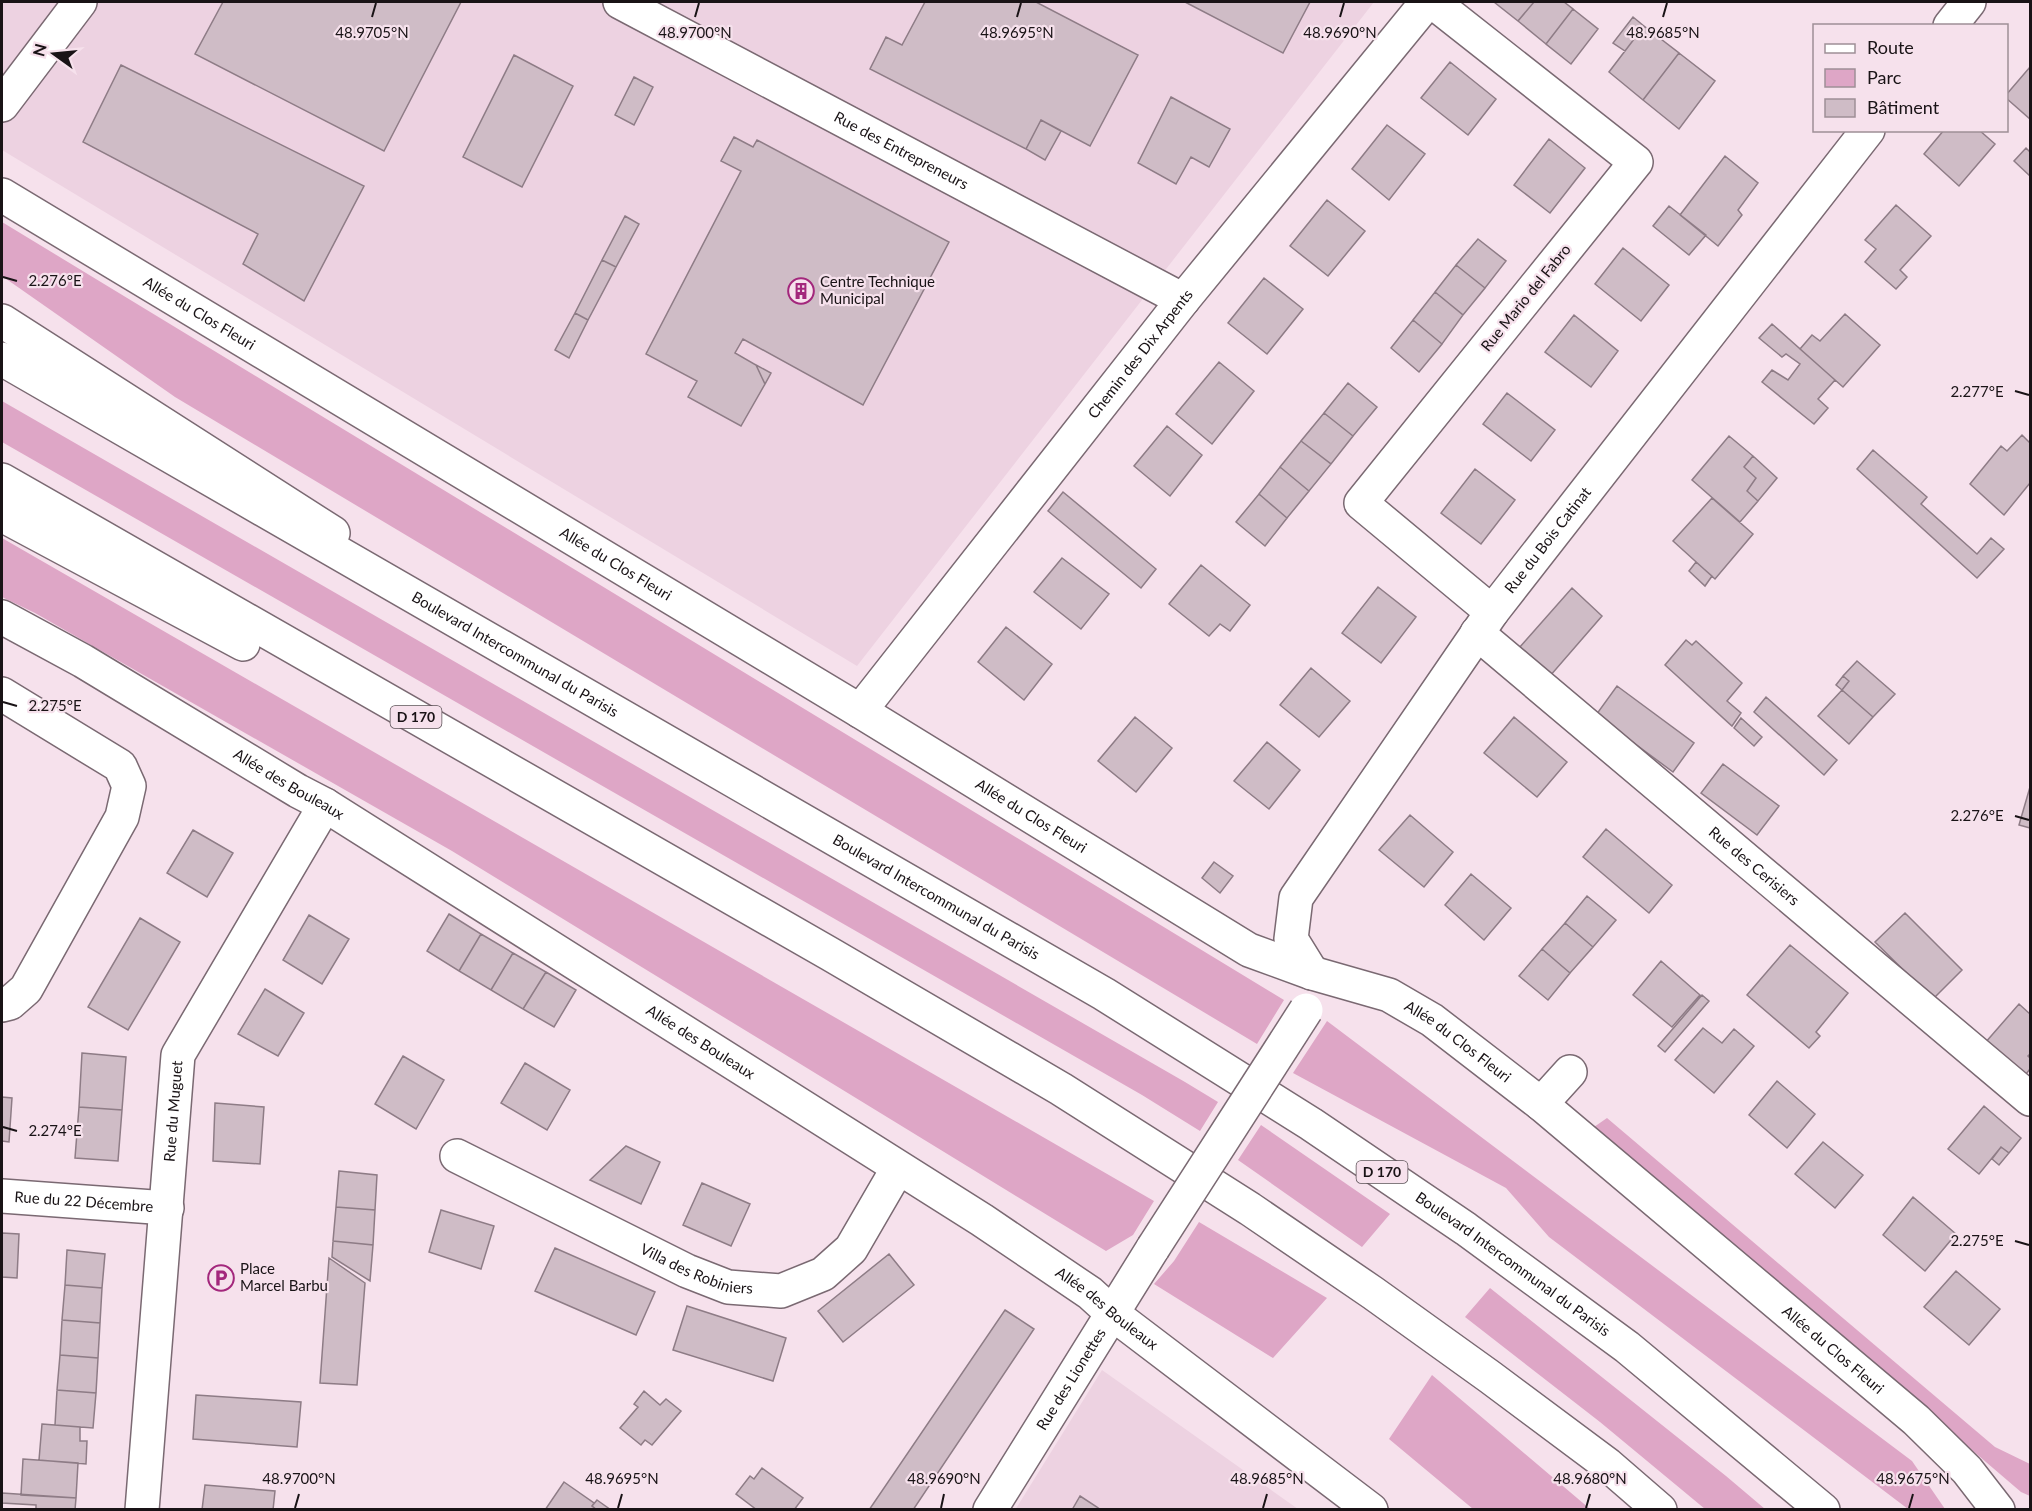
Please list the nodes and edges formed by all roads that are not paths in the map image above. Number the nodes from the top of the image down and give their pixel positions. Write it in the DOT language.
graph roads {
  1 [pos="80,2"];
  2 [pos="620,2"];
  3 [pos="1427,2"];
  4 [pos="1433,2"];
  5 [pos="1969,2"];
  6 [pos="1952,24"];
  7 [pos="2,105"];
  8 [pos="1866,132"];
  9 [pos="2,195"];
  10 [pos="1183,300"];
  11 [pos="2,321"];
  12 [pos="2,359"];
  13 [pos="2,480"];
  14 [pos="2,515"];
  15 [pos="2,617"];
  16 [pos="1484,622"];
  17 [pos="572,686"];
  18 [pos="2,694"];
  19 [pos="860,711"];
  20 [pos="325,806"];
  21 [pos="830,954"];
  22 [pos="1312,974"];
  23 [pos="2,1005"];
  24 [pos="1570,1072"];
  25 [pos="2031,1099"];
  26 [pos="1541,1104"];
  27 [pos="457,1156"];
  28 [pos="898,1168"];
  29 [pos="2,1196"];
  30 [pos="166,1208"];
  31 [pos="1113,1314"];
  32 [pos="142,1509"];
  33 [pos="990,1509"];
  34 [pos="1371,1509"];
  35 [pos="1660,1509"];
  36 [pos="1822,1509"];
  37 [pos="1998,1509"];
  1 -- 7 [label="main road"];
  2 -- 10 [label="main road, Rue des Entrepreneurs"];
  3 -- 10 [label="main road, Chemin des Dix Arpents"];
  4 -- 16 [label="main road, Rue Mario del Fabro"];
  5 -- 6 [label="main road"];
  8 -- 16 [label="main road, Rue du Bois Catinat"];
  9 -- 19 [label="main road, Allée du Clos Fleuri"];
  10 -- 19 [label="main road, Chemin des Dix Arpents"];
  11 -- 17 [label="main road"];
  12 -- 17 [label="main road, Boulevard Intercommunal du Parisis / D 170"];
  13 -- 21 [label="main road, D 170"];
  14 -- 21 [label="main road"];
  15 -- 20 [label="main road, Allée des Bouleaux"];
  16 -- 22 [label="main road, Rue du Bois Catinat"];
  16 -- 25 [label="main road, Rue des Cerisiers"];
  17 -- 36 [label="main road, Boulevard Intercommunal du Parisis / D 170"];
  18 -- 23 [label="main road"];
  19 -- 22 [label="main road, Allée du Clos Fleuri"];
  20 -- 28 [label="main road, Allée des Bouleaux"];
  20 -- 30 [label="main road, Rue du Muguet"];
  21 -- 35 [label="main road, D 170"];
  22 -- 26 [label="main road, Allée du Clos Fleuri"];
  22 -- 31 [label="main road, Rue des Lionettes, bridge"];
  24 -- 26 [label="main road"];
  26 -- 37 [label="main road, Allée du Clos Fleuri"];
  27 -- 28 [label="main road, Villa des Robiniers"];
  28 -- 31 [label="main road, Allée des Bouleaux"];
  29 -- 30 [label="main road, Rue du 22 Décembre"];
  30 -- 32 [label="main road, Rue du Muguet"];
  31 -- 33 [label="main road, Rue des Lionettes"];
  31 -- 34 [label="main road, Allée des Bouleaux"];
}
